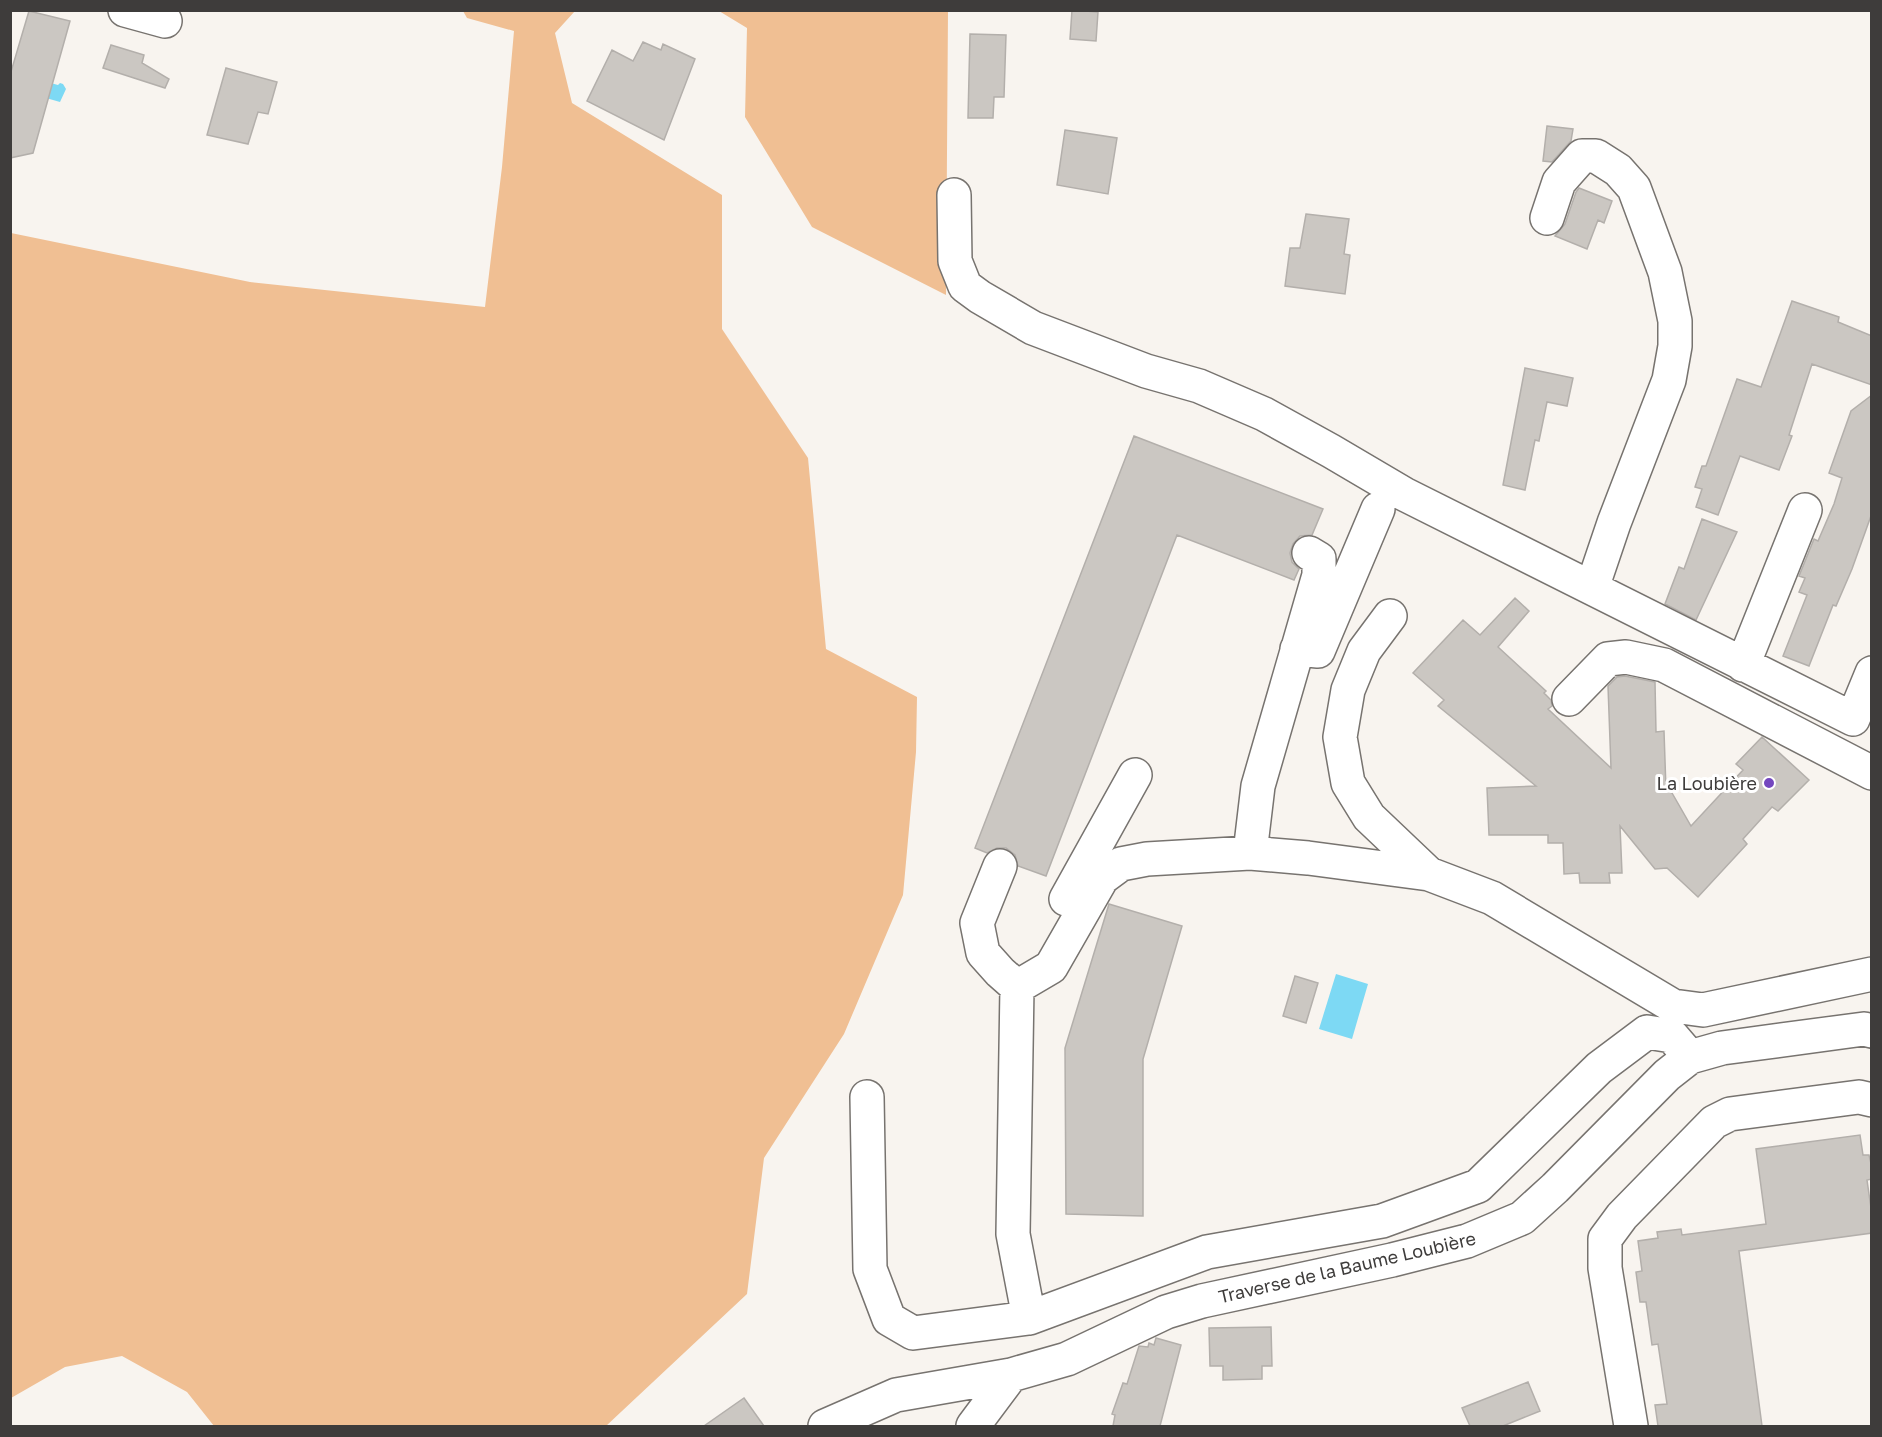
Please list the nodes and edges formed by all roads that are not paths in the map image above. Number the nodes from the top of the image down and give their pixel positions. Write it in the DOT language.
graph roads {
  1 [pos="124,10"];
  2 [pos="165,21"];
  3 [pos="954,195"];
  4 [pos="1547,218"];
  5 [pos="1378,509"];
  6 [pos="1805,510"];
  7 [pos="1309,553"];
  8 [pos="1592,588"];
  9 [pos="1390,616"];
  10 [pos="1297,648"];
  11 [pos="1751,669"];
  12 [pos="1872,673"];
  13 [pos="1569,699"];
  14 [pos="1872,773"];
  15 [pos="1135,775"];
  16 [pos="1250,853"];
  17 [pos="1000,866"];
  18 [pos="1429,874"];
  19 [pos="1872,974"];
  20 [pos="1017,987"];
  21 [pos="1872,1030"];
  22 [pos="1690,1057"];
  23 [pos="867,1097"];
  24 [pos="1872,1100"];
  25 [pos="1029,1318"];
  26 [pos="1011,1375"];
  27 [pos="825,1426"];
  28 [pos="973,1426"];
  29 [pos="1631,1426"];
  1 -- 2 [label="street"];
  3 -- 8 [label="street"];
  4 -- 8 [label="street"];
  5 -- 10 [label="street"];
  6 -- 11 [label="street"];
  7 -- 10 [label="street"];
  8 -- 11 [label="street"];
  9 -- 18 [label="street"];
  10 -- 16 [label="street"];
  11 -- 12 [label="street"];
  13 -- 14 [label="street"];
  15 -- 20 [label="street"];
  16 -- 18 [label="street"];
  16 -- 20 [label="street"];
  17 -- 20 [label="street"];
  18 -- 19 [label="street"];
  20 -- 25 [label="street"];
  21 -- 22 [label="street, Traverse de la Baume Loubière"];
  22 -- 25 [label="street"];
  22 -- 26 [label="street, Traverse de la Baume Loubière"];
  23 -- 25 [label="street"];
  24 -- 29 [label="street"];
  26 -- 27 [label="street, Traverse de la Baume Loubière"];
  26 -- 28 [label="street"];
}
